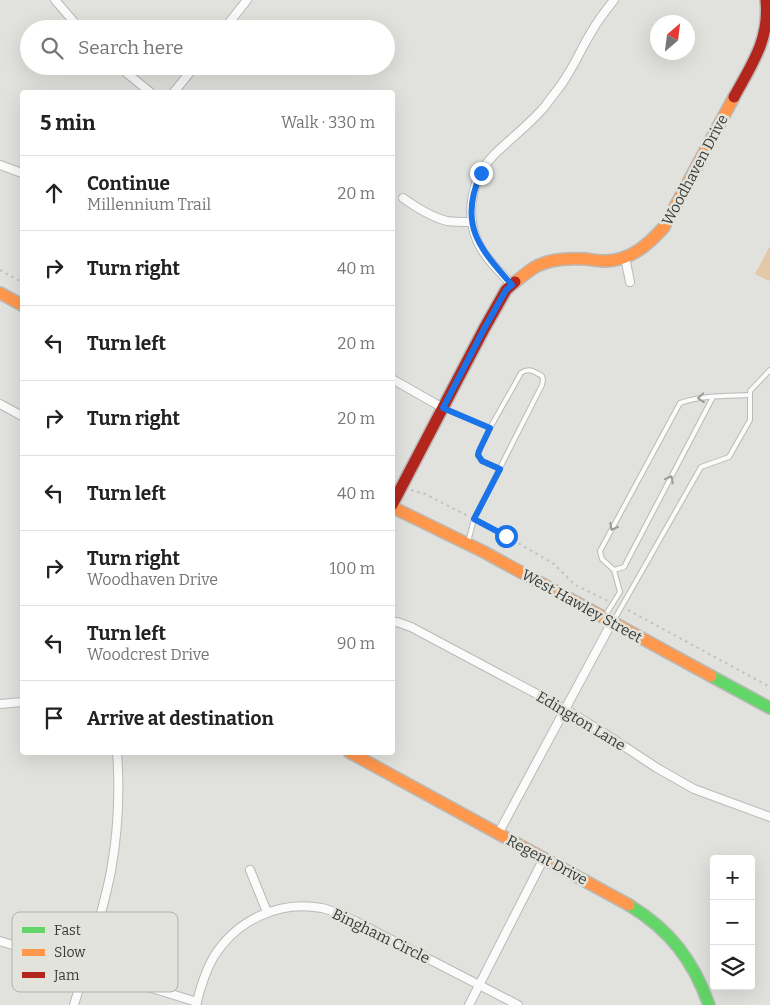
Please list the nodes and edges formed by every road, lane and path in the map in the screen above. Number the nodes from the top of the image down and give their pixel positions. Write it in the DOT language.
graph roads {
  1 [pos="55,0"];
  2 [pos="247,0"];
  3 [pos="614,0"];
  4 [pos="766,0"];
  5 [pos="72,20"];
  6 [pos="231,20"];
  7 [pos="129,75"];
  8 [pos="188,75"];
  9 [pos="148,90"];
  10 [pos="176,90"];
  11 [pos="0,165"];
  12 [pos="20,172"];
  13 [pos="404,198"];
  14 [pos="472,222"];
  15 [pos="624,257"];
  16 [pos="0,270"];
  17 [pos="20,281"];
  18 [pos="630,282"];
  19 [pos="512,285"];
  20 [pos="0,293"];
  21 [pos="20,304"];
  22 [pos="770,370"];
  23 [pos="395,381"];
  24 [pos="750,396"];
  25 [pos="713,397"];
  26 [pos="0,404"];
  27 [pos="443,408"];
  28 [pos="20,415"];
  29 [pos="490,428"];
  30 [pos="500,469"];
  31 [pos="403,488"];
  32 [pos="395,501"];
  33 [pos="395,508"];
  34 [pos="474,519"];
  35 [pos="468,544"];
  36 [pos="614,570"];
  37 [pos="613,603"];
  38 [pos="622,606"];
  39 [pos="608,620"];
  40 [pos="395,622"];
  41 [pos="770,687"];
  42 [pos="20,702"];
  43 [pos="0,704"];
  44 [pos="770,708"];
  45 [pos="565,709"];
  46 [pos="117,755"];
  47 [pos="354,755"];
  48 [pos="770,817"];
  49 [pos="498,834"];
  50 [pos="544,858"];
  51 [pos="250,870"];
  52 [pos="101,912"];
  53 [pos="267,912"];
  54 [pos="0,942"];
  55 [pos="12,946"];
  56 [pos="479,984"];
  57 [pos="78,992"];
  58 [pos="161,992"];
  59 [pos="197,1003"];
  60 [pos="74,1005"];
  61 [pos="469,1005"];
  62 [pos="518,1005"];
  63 [pos="709,1005"];
  1 -- 5 [label="street"];
  2 -- 6 [label="street"];
  3 -- 14 [label="street"];
  4 -- 15 [label="street, Woodhaven Drive"];
  7 -- 9 [label="street"];
  8 -- 10 [label="street"];
  11 -- 12 [label="street"];
  13 -- 14 [label="street"];
  14 -- 19 [label="street"];
  15 -- 18 [label="street"];
  15 -- 19 [label="street, Woodhaven Drive"];
  16 -- 17 [label="path"];
  19 -- 27 [label="street, Woodhaven Drive"];
  20 -- 21 [label="street"];
  22 -- 24 [label="lane"];
  23 -- 27 [label="street"];
  24 -- 25 [label="lane"];
  24 -- 38 [label="lane"];
  36 -- 25 [label="lane, one-way"];
  25 -- 36 [label="lane, one-way"];
  26 -- 28 [label="street"];
  27 -- 29 [label="lane"];
  27 -- 31 [label="street, Woodhaven Drive"];
  29 -- 30 [label="lane"];
  29 -- 30 [label="lane"];
  30 -- 34 [label="lane"];
  31 -- 32 [label="street, Woodhaven Drive"];
  31 -- 34 [label="path"];
  33 -- 35 [label="street, West Hawley Street"];
  34 -- 35 [label="lane"];
  34 -- 37 [label="path"];
  35 -- 39 [label="street, West Hawley Street"];
  36 -- 37 [label="lane"];
  37 -- 39 [label="lane"];
  38 -- 39 [label="lane"];
  38 -- 41 [label="path"];
  39 -- 44 [label="street, West Hawley Street"];
  39 -- 45 [label="street"];
  40 -- 45 [label="street, Edington Lane"];
  42 -- 43 [label="street"];
  45 -- 48 [label="street, Edington Lane"];
  45 -- 49 [label="street"];
  46 -- 52 [label="street"];
  47 -- 49 [label="street, Regent Drive"];
  49 -- 50 [label="street, Regent Drive"];
  50 -- 56 [label="street"];
  50 -- 63 [label="street, Regent Drive"];
  51 -- 53 [label="street"];
  53 -- 56 [label="street, Bingham Circle"];
  53 -- 59 [label="street, Bingham Circle"];
  54 -- 55 [label="street"];
  56 -- 61 [label="street"];
  56 -- 62 [label="street, Bingham Circle"];
  57 -- 60 [label="street"];
  58 -- 59 [label="street"];
}
